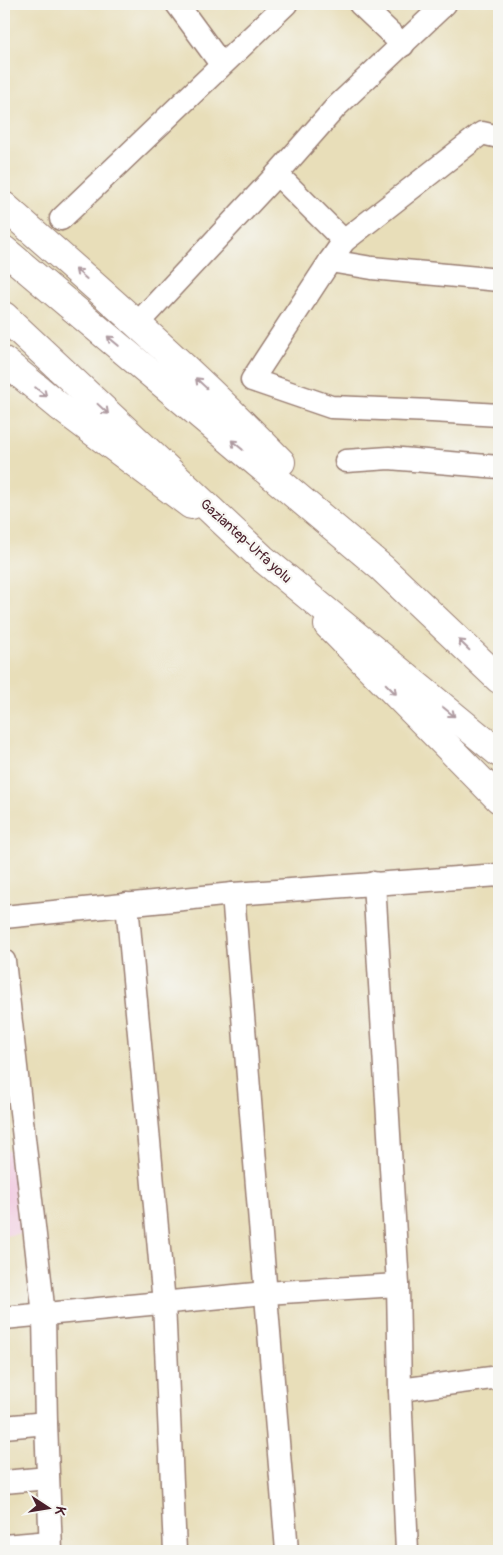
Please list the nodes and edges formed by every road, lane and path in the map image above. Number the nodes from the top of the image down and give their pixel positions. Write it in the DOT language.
graph roads {
  1 [pos="177,4"];
  2 [pos="286,4"];
  3 [pos="360,4"];
  4 [pos="445,4"];
  5 [pos="404,45"];
  6 [pos="221,64"];
  7 [pos="499,137"];
  8 [pos="277,174"];
  9 [pos="4,206"];
  10 [pos="60,218"];
  11 [pos="344,241"];
  12 [pos="4,250"];
  13 [pos="330,262"];
  14 [pos="499,280"];
  15 [pos="4,316"];
  16 [pos="137,324"];
  17 [pos="4,361"];
  18 [pos="499,415"];
  19 [pos="346,461"];
  20 [pos="499,466"];
  21 [pos="262,558"];
  22 [pos="382,568"];
  23 [pos="499,679"];
  24 [pos="499,753"];
  25 [pos="499,799"];
  26 [pos="499,875"];
  27 [pos="374,883"];
  28 [pos="233,894"];
  29 [pos="127,904"];
  30 [pos="4,917"];
  31 [pos="4,961"];
  32 [pos="398,1285"];
  33 [pos="265,1293"];
  34 [pos="164,1303"];
  35 [pos="44,1315"];
  36 [pos="4,1318"];
  37 [pos="499,1377"];
  38 [pos="400,1390"];
  39 [pos="46,1423"];
  40 [pos="4,1427"];
  41 [pos="48,1478"];
  42 [pos="4,1482"];
  43 [pos="4,1546"];
  44 [pos="50,1547"];
  45 [pos="175,1551"];
  46 [pos="287,1551"];
  47 [pos="407,1551"];
  1 -- 6 [label="street"];
  2 -- 6 [label="street"];
  3 -- 5 [label="street"];
  4 -- 5 [label="street"];
  5 -- 8 [label="street"];
  6 -- 10 [label="street"];
  7 -- 11 [label="street"];
  8 -- 11 [label="street"];
  8 -- 16 [label="street"];
  16 -- 9 [label="main road, one-way"];
  11 -- 13 [label="street"];
  22 -- 12 [label="main road, one-way"];
  13 -- 14 [label="street"];
  13 -- 18 [label="street"];
  15 -- 21 [label="main road, Gaziantep-Urfa yolu, one-way"];
  22 -- 16 [label="main road, one-way"];
  17 -- 21 [label="main road, one-way"];
  19 -- 20 [label="street"];
  21 -- 24 [label="main road, Gaziantep-Urfa yolu, one-way"];
  21 -- 25 [label="main road, one-way"];
  23 -- 22 [label="main road, one-way"];
  26 -- 27 [label="street"];
  27 -- 28 [label="street"];
  27 -- 32 [label="street"];
  28 -- 29 [label="street"];
  28 -- 33 [label="street"];
  29 -- 30 [label="street"];
  29 -- 34 [label="street"];
  31 -- 35 [label="street"];
  32 -- 33 [label="street"];
  32 -- 38 [label="street"];
  33 -- 34 [label="street"];
  33 -- 46 [label="street"];
  34 -- 35 [label="street"];
  34 -- 45 [label="street"];
  35 -- 36 [label="street"];
  35 -- 39 [label="street"];
  37 -- 38 [label="street"];
  38 -- 47 [label="street"];
  39 -- 40 [label="street"];
  39 -- 41 [label="street"];
  41 -- 42 [label="street"];
  41 -- 44 [label="street"];
  43 -- 44 [label="street"];
}
